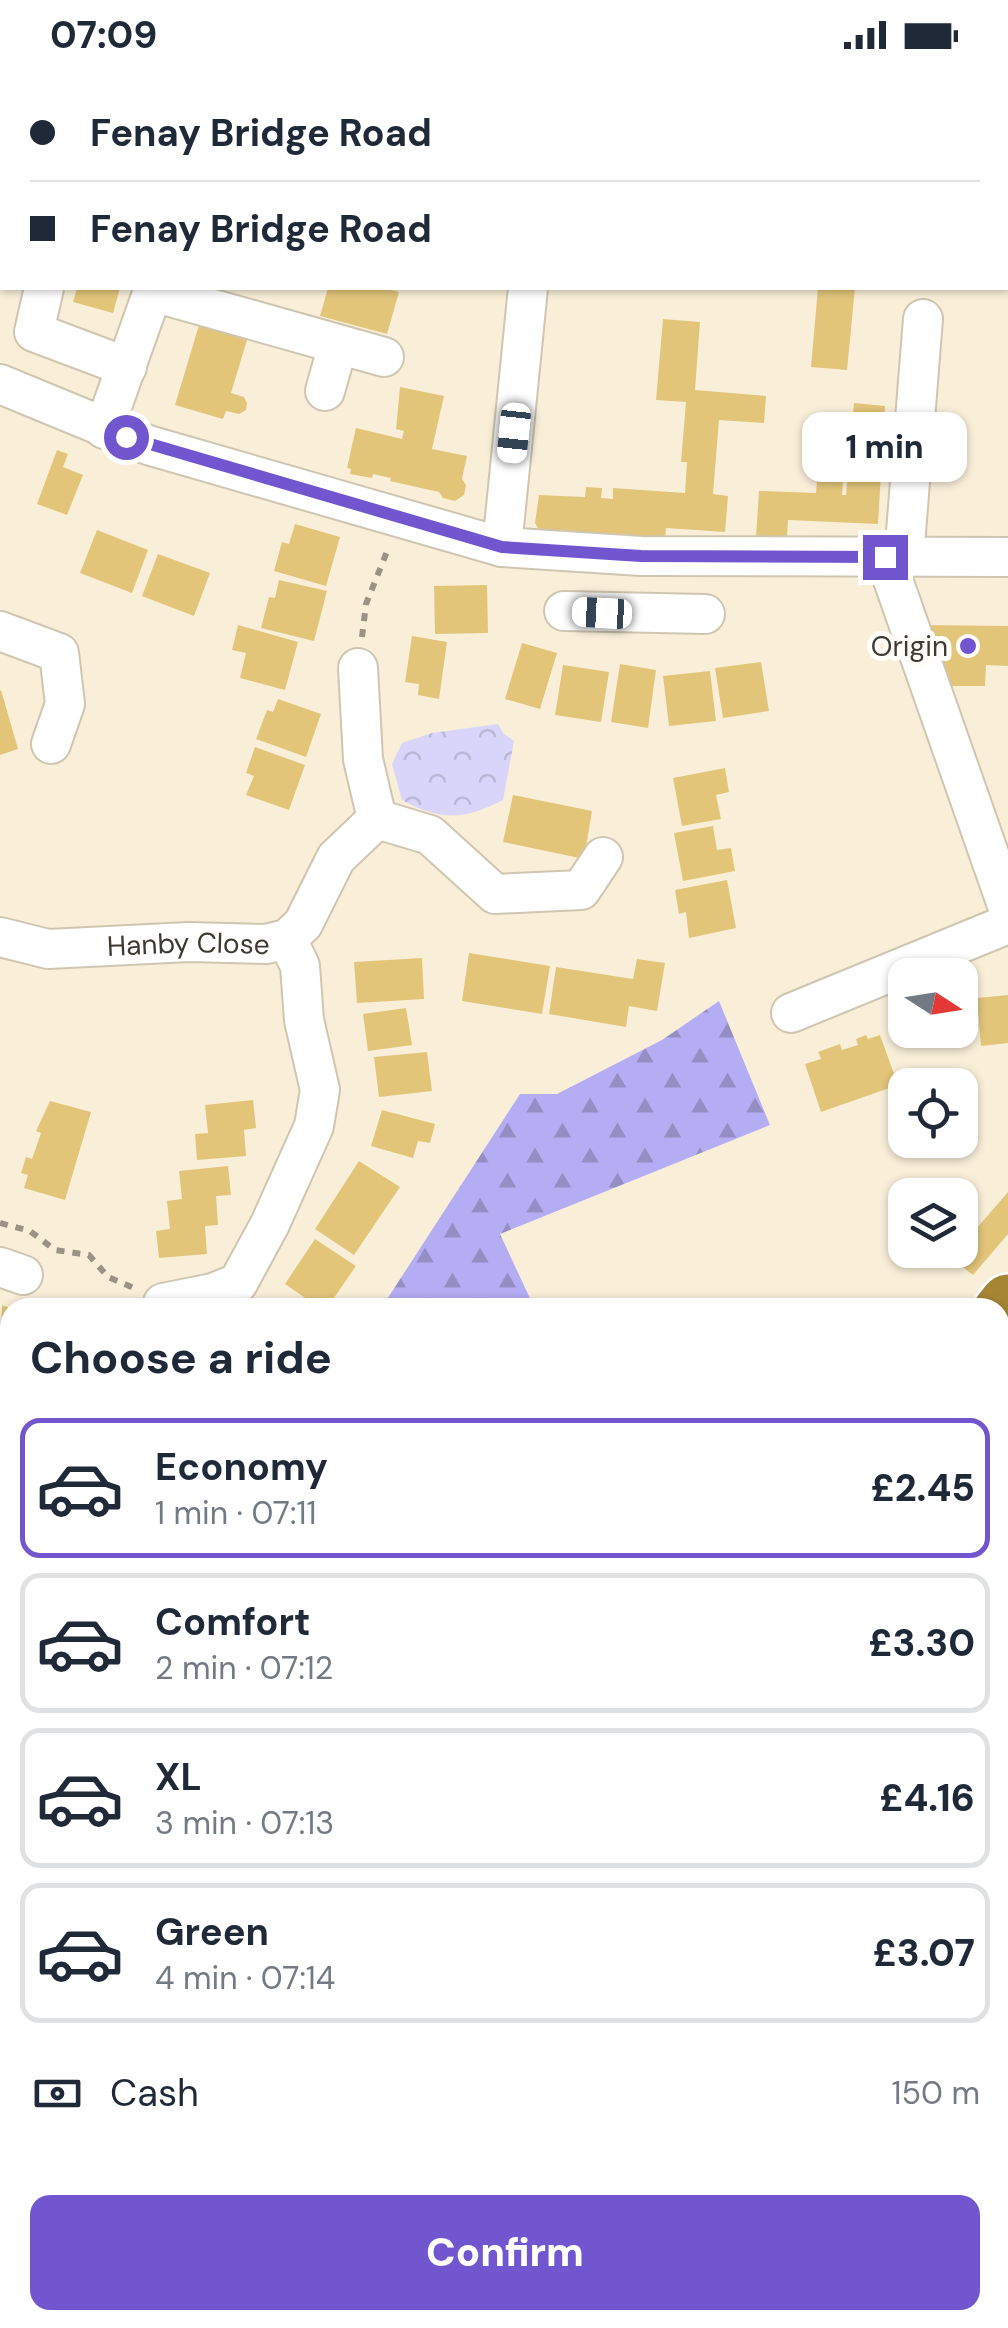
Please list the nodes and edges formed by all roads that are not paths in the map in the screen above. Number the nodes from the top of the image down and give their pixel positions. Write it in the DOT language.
graph roads {
  1 [pos="44,290"];
  2 [pos="154,290"];
  3 [pos="528,290"];
  4 [pos="922,319"];
  5 [pos="338,345"];
  6 [pos="384,358"];
  7 [pos="127,367"];
  8 [pos="0,384"];
  9 [pos="325,392"];
  10 [pos="104,429"];
  11 [pos="502,547"];
  12 [pos="641,556"];
  13 [pos="894,557"];
  14 [pos="1008,557"];
  15 [pos="564,611"];
  16 [pos="640,614"];
  17 [pos="705,614"];
  18 [pos="0,631"];
  19 [pos="358,668"];
  20 [pos="51,744"];
  21 [pos="377,819"];
  22 [pos="603,858"];
  23 [pos="1008,908"];
  24 [pos="1008,924"];
  25 [pos="0,937"];
  26 [pos="287,939"];
  27 [pos="792,1012"];
  28 [pos="246,1295"];
  29 [pos="188,1298"];
  1 -- 7 [label="street"];
  2 -- 5 [label="street"];
  2 -- 7 [label="street"];
  3 -- 11 [label="street"];
  4 -- 13 [label="street"];
  5 -- 6 [label="street"];
  5 -- 9 [label="street"];
  7 -- 10 [label="street"];
  8 -- 10 [label="street"];
  10 -- 11 [label="street"];
  11 -- 12 [label="street"];
  12 -- 13 [label="street"];
  12 -- 16 [label="street"];
  13 -- 14 [label="street"];
  13 -- 23 [label="street"];
  15 -- 16 [label="street"];
  16 -- 17 [label="street"];
  18 -- 20 [label="street"];
  19 -- 21 [label="street"];
  21 -- 22 [label="street"];
  21 -- 26 [label="street, Hanby Close"];
  24 -- 27 [label="street"];
  25 -- 26 [label="street, Hanby Close"];
  26 -- 28 [label="street"];
  28 -- 29 [label="street"];
}
